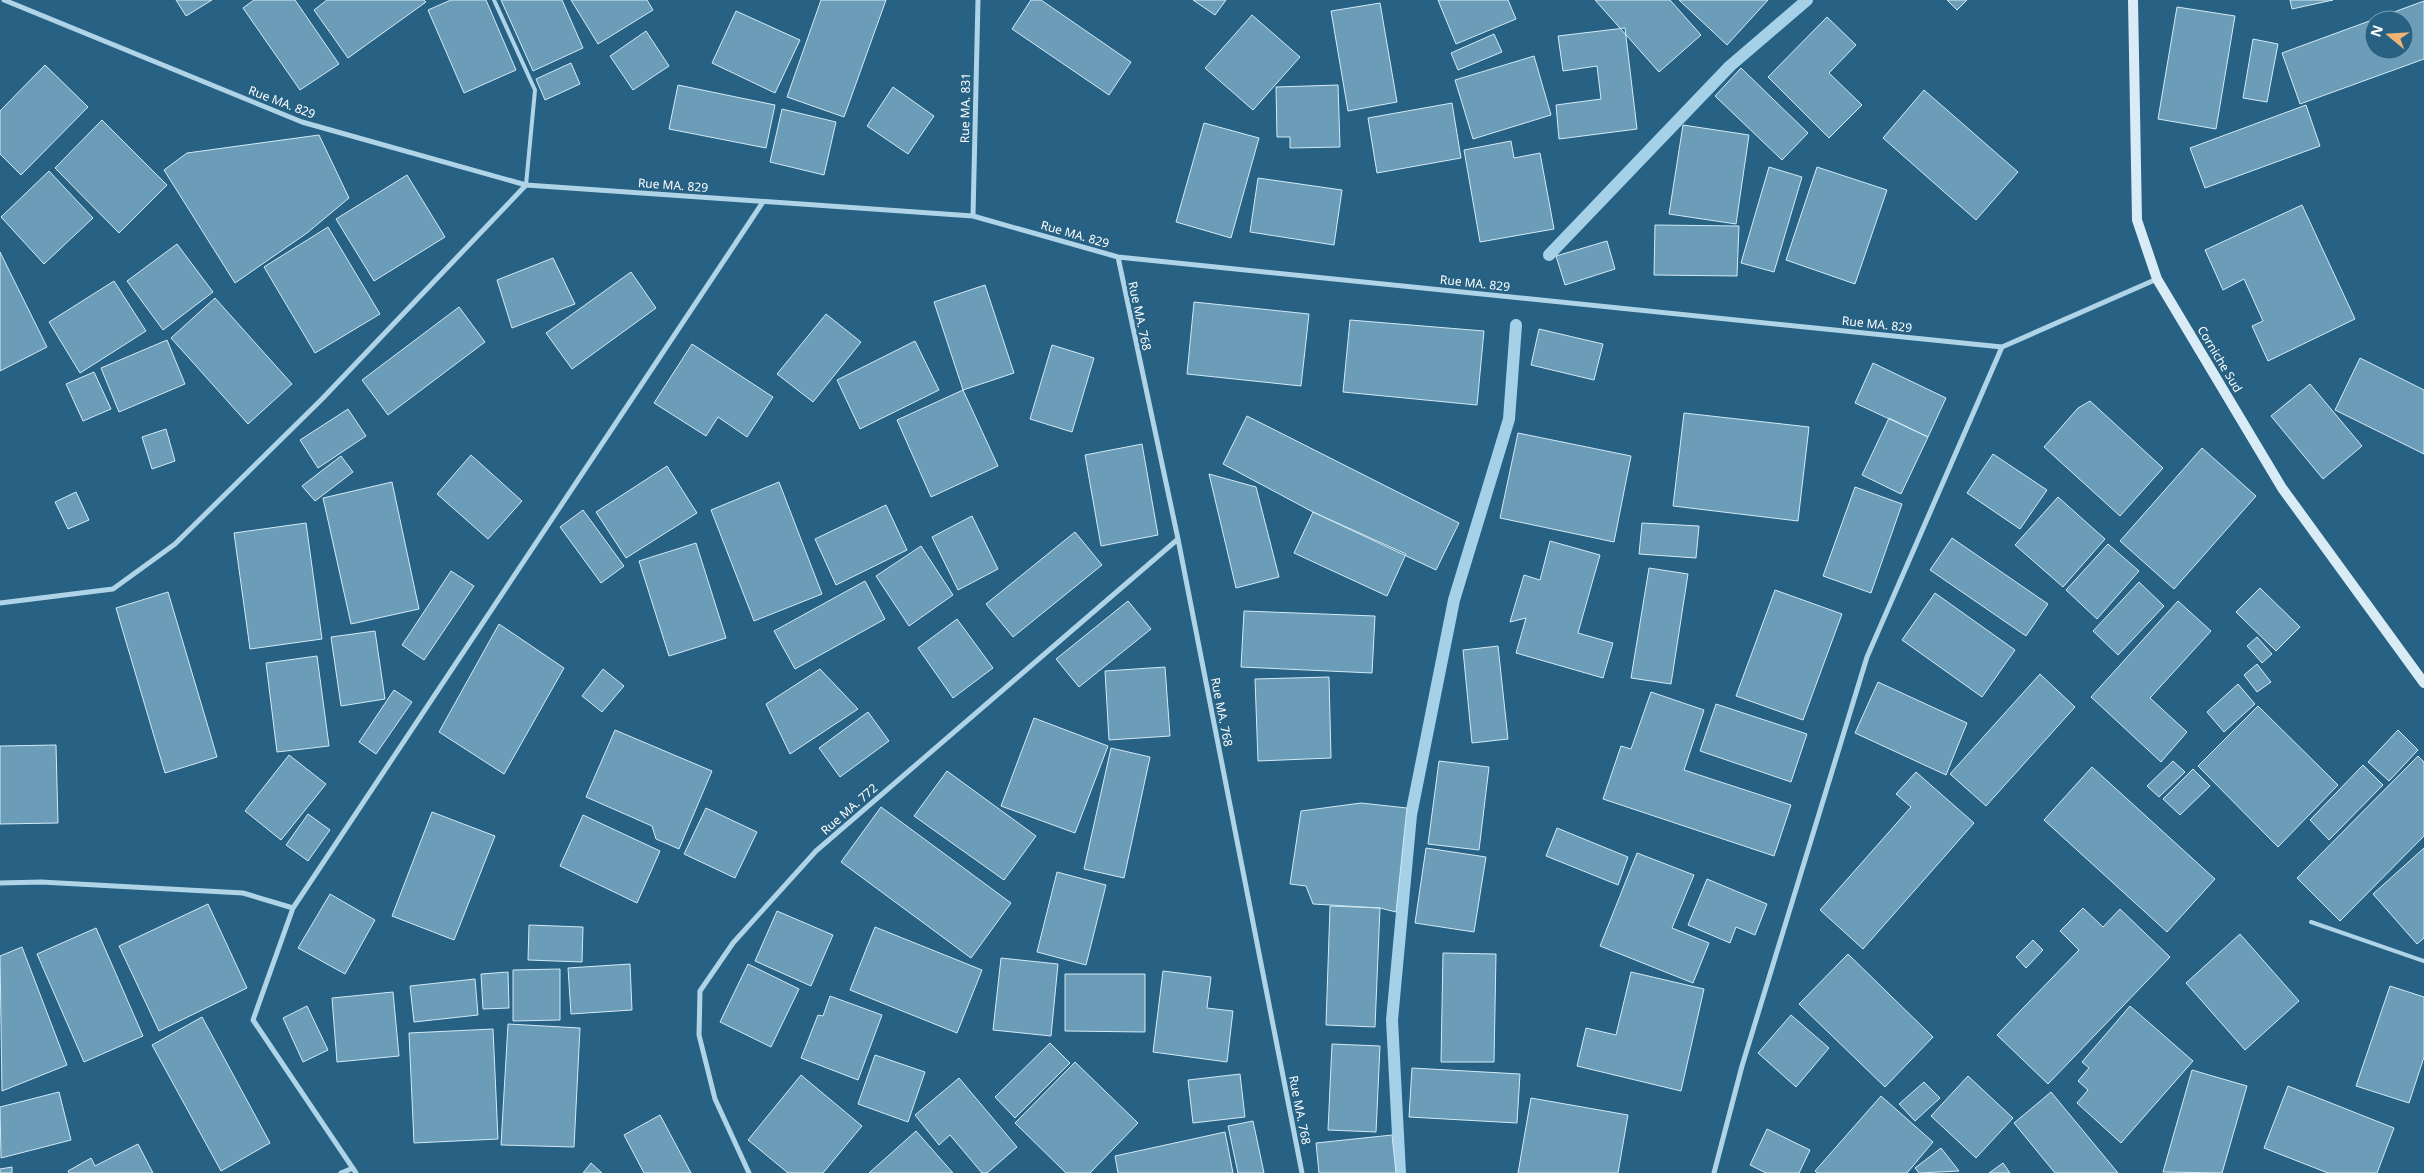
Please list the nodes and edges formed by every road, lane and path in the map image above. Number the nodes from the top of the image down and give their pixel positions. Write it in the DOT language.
graph roads {
  1 [pos="4,0"];
  2 [pos="494,0"];
  3 [pos="978,0"];
  4 [pos="2133,0"];
  5 [pos="526,185"];
  6 [pos="763,202"];
  7 [pos="973,216"];
  8 [pos="1118,257"];
  9 [pos="2157,279"];
  10 [pos="2002,347"];
  11 [pos="1178,539"];
  12 [pos="0,603"];
  13 [pos="2424,683"];
  14 [pos="0,883"];
  15 [pos="293,908"];
  16 [pos="2311,922"];
  17 [pos="2424,961"];
  18 [pos="354,1170"];
  19 [pos="340,1173"];
  20 [pos="749,1173"];
  21 [pos="1302,1173"];
  22 [pos="1714,1173"];
  1 -- 5 [label="street, Rue MA. 829"];
  2 -- 5 [label="lane"];
  3 -- 7 [label="street, Rue MA. 831"];
  4 -- 9 [label="main road, Corniche Sud"];
  5 -- 6 [label="street, Rue MA. 829"];
  5 -- 12 [label="street"];
  6 -- 7 [label="street, Rue MA. 829"];
  6 -- 15 [label="street"];
  7 -- 8 [label="street, Rue MA. 829"];
  8 -- 10 [label="street, Rue MA. 829"];
  8 -- 11 [label="street, Rue MA. 768"];
  9 -- 10 [label="street, Rue MA. 829"];
  9 -- 13 [label="main road, Corniche Sud"];
  10 -- 22 [label="street"];
  11 -- 20 [label="street, Rue MA. 772"];
  11 -- 21 [label="street, Rue MA. 768"];
  14 -- 15 [label="street"];
  15 -- 18 [label="street"];
  16 -- 17 [label="lane"];
  18 -- 19 [label="street"];
}
